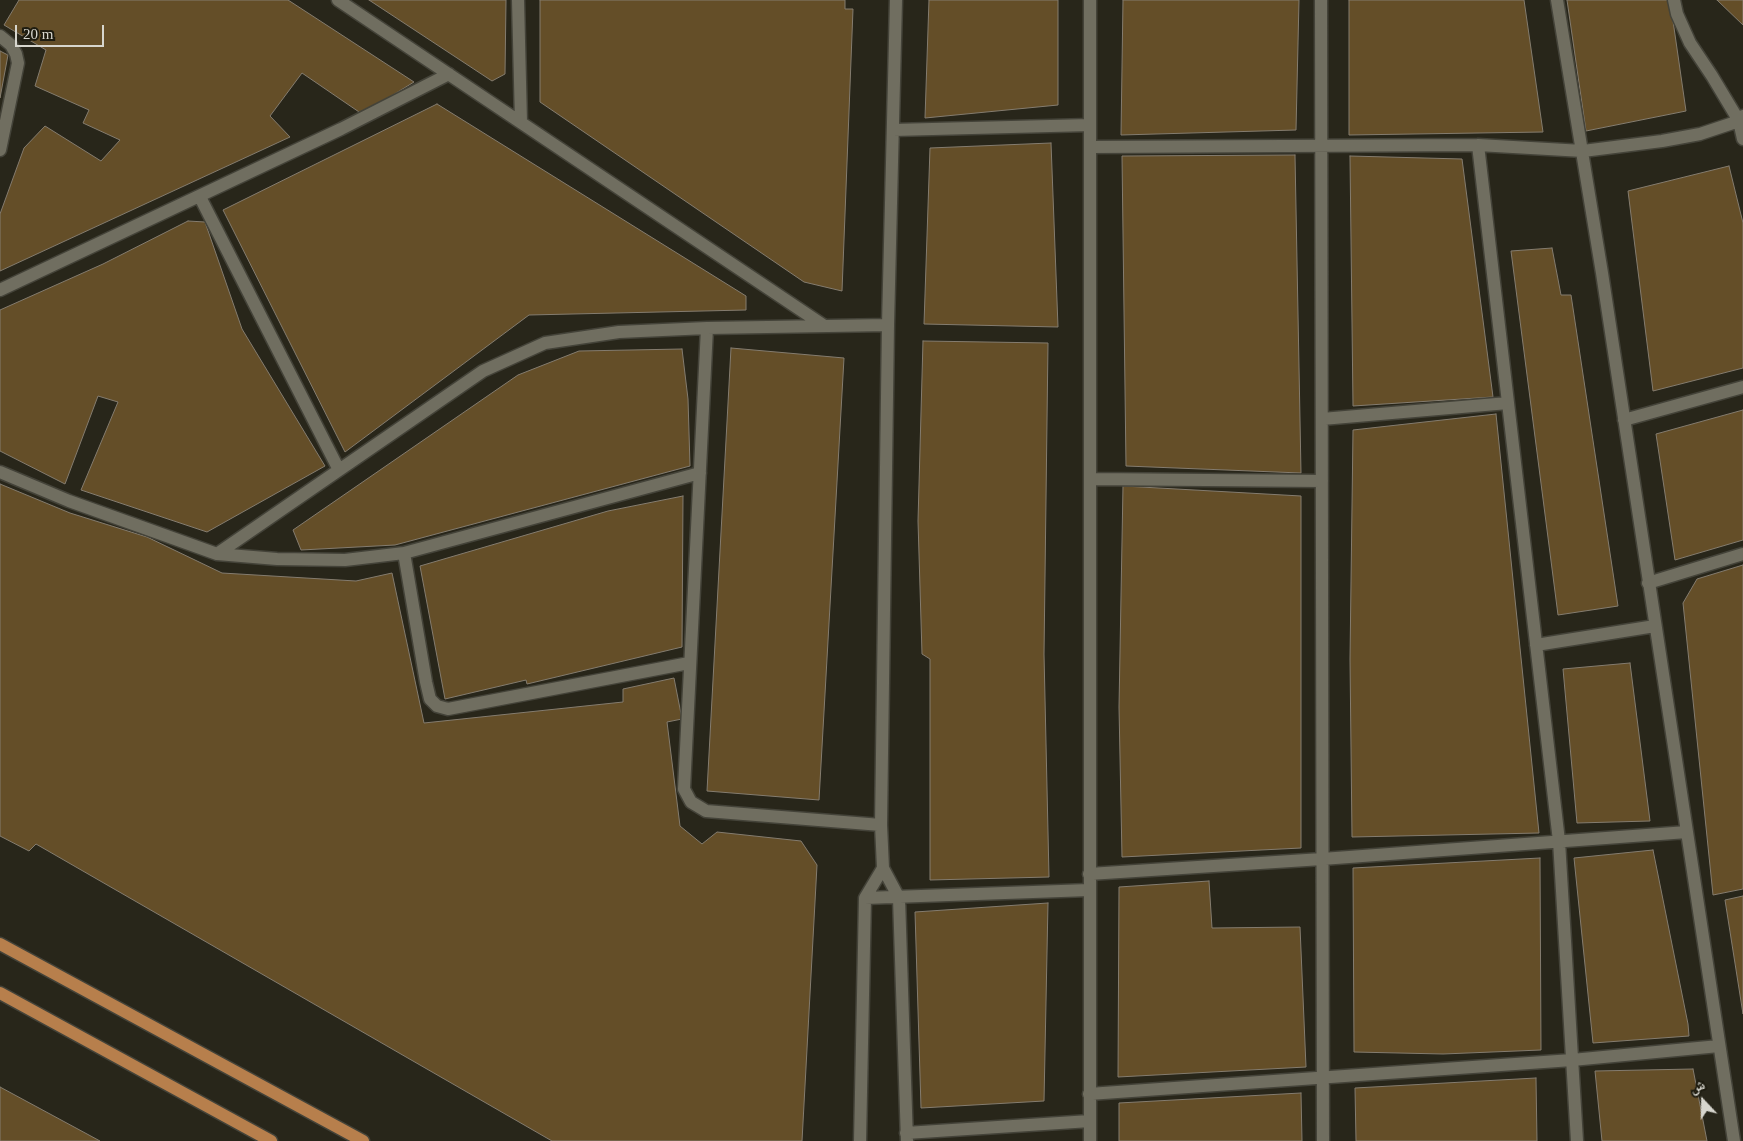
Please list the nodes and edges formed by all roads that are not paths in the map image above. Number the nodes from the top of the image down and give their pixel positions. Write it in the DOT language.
graph roads {
  1 [pos="338,0"];
  2 [pos="518,0"];
  3 [pos="896,0"];
  4 [pos="1090,0"];
  5 [pos="1321,0"];
  6 [pos="1557,0"];
  7 [pos="1674,0"];
  8 [pos="0,36"];
  9 [pos="449,74"];
  10 [pos="1741,119"];
  11 [pos="521,122"];
  12 [pos="1090,125"];
  13 [pos="893,130"];
  14 [pos="1743,139"];
  15 [pos="1478,145"];
  16 [pos="1322,146"];
  17 [pos="1090,147"];
  18 [pos="0,150"];
  19 [pos="1583,151"];
  20 [pos="200,197"];
  21 [pos="0,290"];
  22 [pos="823,325"];
  23 [pos="888,325"];
  24 [pos="707,328"];
  25 [pos="1743,386"];
  26 [pos="1508,403"];
  27 [pos="1322,419"];
  28 [pos="1624,420"];
  29 [pos="338,470"];
  30 [pos="0,472"];
  31 [pos="700,473"];
  32 [pos="1090,479"];
  33 [pos="1322,481"];
  34 [pos="404,553"];
  35 [pos="217,554"];
  36 [pos="1743,554"];
  37 [pos="1648,583"];
  38 [pos="1655,626"];
  39 [pos="1536,644"];
  40 [pos="689,663"];
  41 [pos="881,824"];
  42 [pos="1686,832"];
  43 [pos="1559,841"];
  44 [pos="1322,859"];
  45 [pos="883,868"];
  46 [pos="1089,874"];
  47 [pos="1089,890"];
  48 [pos="865,898"];
  49 [pos="899,898"];
  50 [pos="0,944"];
  51 [pos="0,993"];
  52 [pos="1719,1046"];
  53 [pos="1572,1060"];
  54 [pos="1323,1078"];
  55 [pos="1089,1094"];
  56 [pos="1090,1121"];
  57 [pos="906,1137"];
  58 [pos="272,1141"];
  59 [pos="363,1141"];
  60 [pos="860,1141"];
  61 [pos="1090,1141"];
  62 [pos="1323,1141"];
  63 [pos="1577,1141"];
  64 [pos="1734,1141"];
  1 -- 9 [label="street"];
  2 -- 11 [label="street"];
  3 -- 13 [label="street"];
  4 -- 12 [label="street"];
  5 -- 16 [label="street"];
  6 -- 19 [label="street"];
  7 -- 10 [label="street"];
  8 -- 18 [label="street"];
  9 -- 11 [label="street"];
  9 -- 20 [label="street"];
  10 -- 14 [label="street"];
  10 -- 19 [label="street"];
  11 -- 22 [label="street"];
  12 -- 13 [label="street"];
  12 -- 17 [label="street"];
  13 -- 23 [label="street"];
  15 -- 16 [label="street"];
  15 -- 19 [label="street"];
  15 -- 26 [label="street"];
  16 -- 17 [label="street"];
  16 -- 27 [label="street"];
  17 -- 32 [label="street"];
  19 -- 28 [label="street"];
  20 -- 21 [label="street"];
  20 -- 29 [label="street"];
  22 -- 23 [label="street"];
  22 -- 24 [label="street"];
  23 -- 41 [label="street"];
  24 -- 29 [label="street"];
  24 -- 31 [label="street"];
  25 -- 28 [label="street"];
  26 -- 27 [label="street"];
  26 -- 39 [label="street"];
  27 -- 33 [label="street"];
  28 -- 37 [label="street"];
  29 -- 35 [label="street"];
  30 -- 35 [label="street"];
  31 -- 34 [label="street"];
  31 -- 40 [label="street"];
  32 -- 33 [label="street"];
  32 -- 46 [label="street"];
  33 -- 44 [label="street"];
  34 -- 35 [label="street"];
  34 -- 40 [label="street"];
  36 -- 37 [label="street"];
  37 -- 38 [label="street"];
  38 -- 39 [label="street"];
  38 -- 42 [label="street"];
  39 -- 43 [label="street"];
  40 -- 41 [label="street"];
  41 -- 45 [label="street"];
  42 -- 43 [label="street"];
  42 -- 52 [label="street"];
  43 -- 44 [label="street"];
  43 -- 53 [label="street"];
  44 -- 46 [label="street"];
  44 -- 54 [label="street"];
  45 -- 48 [label="street"];
  45 -- 49 [label="street"];
  46 -- 47 [label="street"];
  47 -- 49 [label="street"];
  47 -- 55 [label="street"];
  48 -- 49 [label="street"];
  48 -- 60 [label="street"];
  49 -- 57 [label="street"];
  50 -- 59 [label="main road"];
  51 -- 58 [label="main road"];
  52 -- 53 [label="street"];
  52 -- 64 [label="street"];
  53 -- 54 [label="street"];
  53 -- 63 [label="street"];
  54 -- 55 [label="street"];
  54 -- 62 [label="street"];
  55 -- 56 [label="street"];
  56 -- 57 [label="street"];
  56 -- 61 [label="street"];
}
